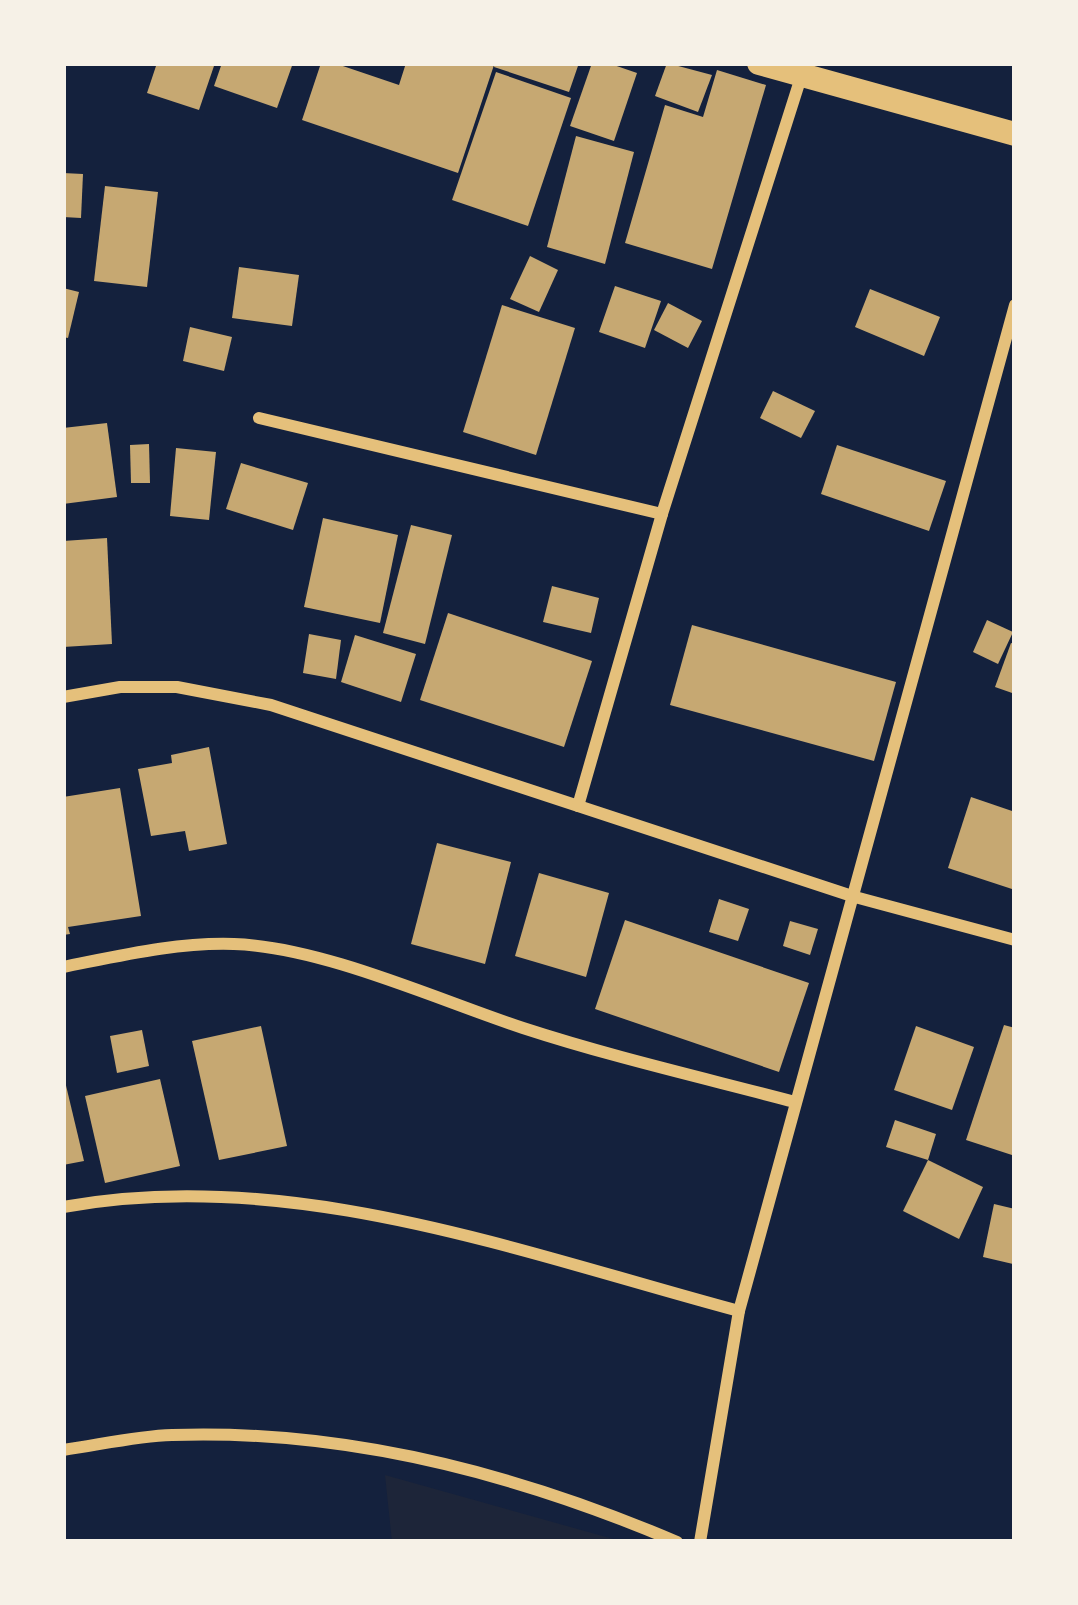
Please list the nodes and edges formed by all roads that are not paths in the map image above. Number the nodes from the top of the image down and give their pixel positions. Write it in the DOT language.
graph roads {
  1 [pos="759,63"];
  2 [pos="802,74"];
  3 [pos="1015,134"];
  4 [pos="1015,305"];
  5 [pos="259,418"];
  6 [pos="662,514"];
  7 [pos="63,697"];
  8 [pos="578,806"];
  9 [pos="855,897"];
  10 [pos="1015,940"];
  11 [pos="63,967"];
  12 [pos="795,1102"];
  13 [pos="63,1207"];
  14 [pos="739,1311"];
  15 [pos="63,1450"];
  16 [pos="677,1542"];
  17 [pos="700,1542"];
  1 -- 2 [label="main road"];
  2 -- 3 [label="main road"];
  2 -- 6 [label="street"];
  4 -- 9 [label="street"];
  5 -- 6 [label="street"];
  6 -- 8 [label="street"];
  7 -- 8 [label="street"];
  8 -- 9 [label="street"];
  9 -- 10 [label="street"];
  9 -- 12 [label="street"];
  11 -- 12 [label="street"];
  12 -- 14 [label="street"];
  13 -- 14 [label="street"];
  14 -- 17 [label="street"];
  15 -- 16 [label="street"];
}
